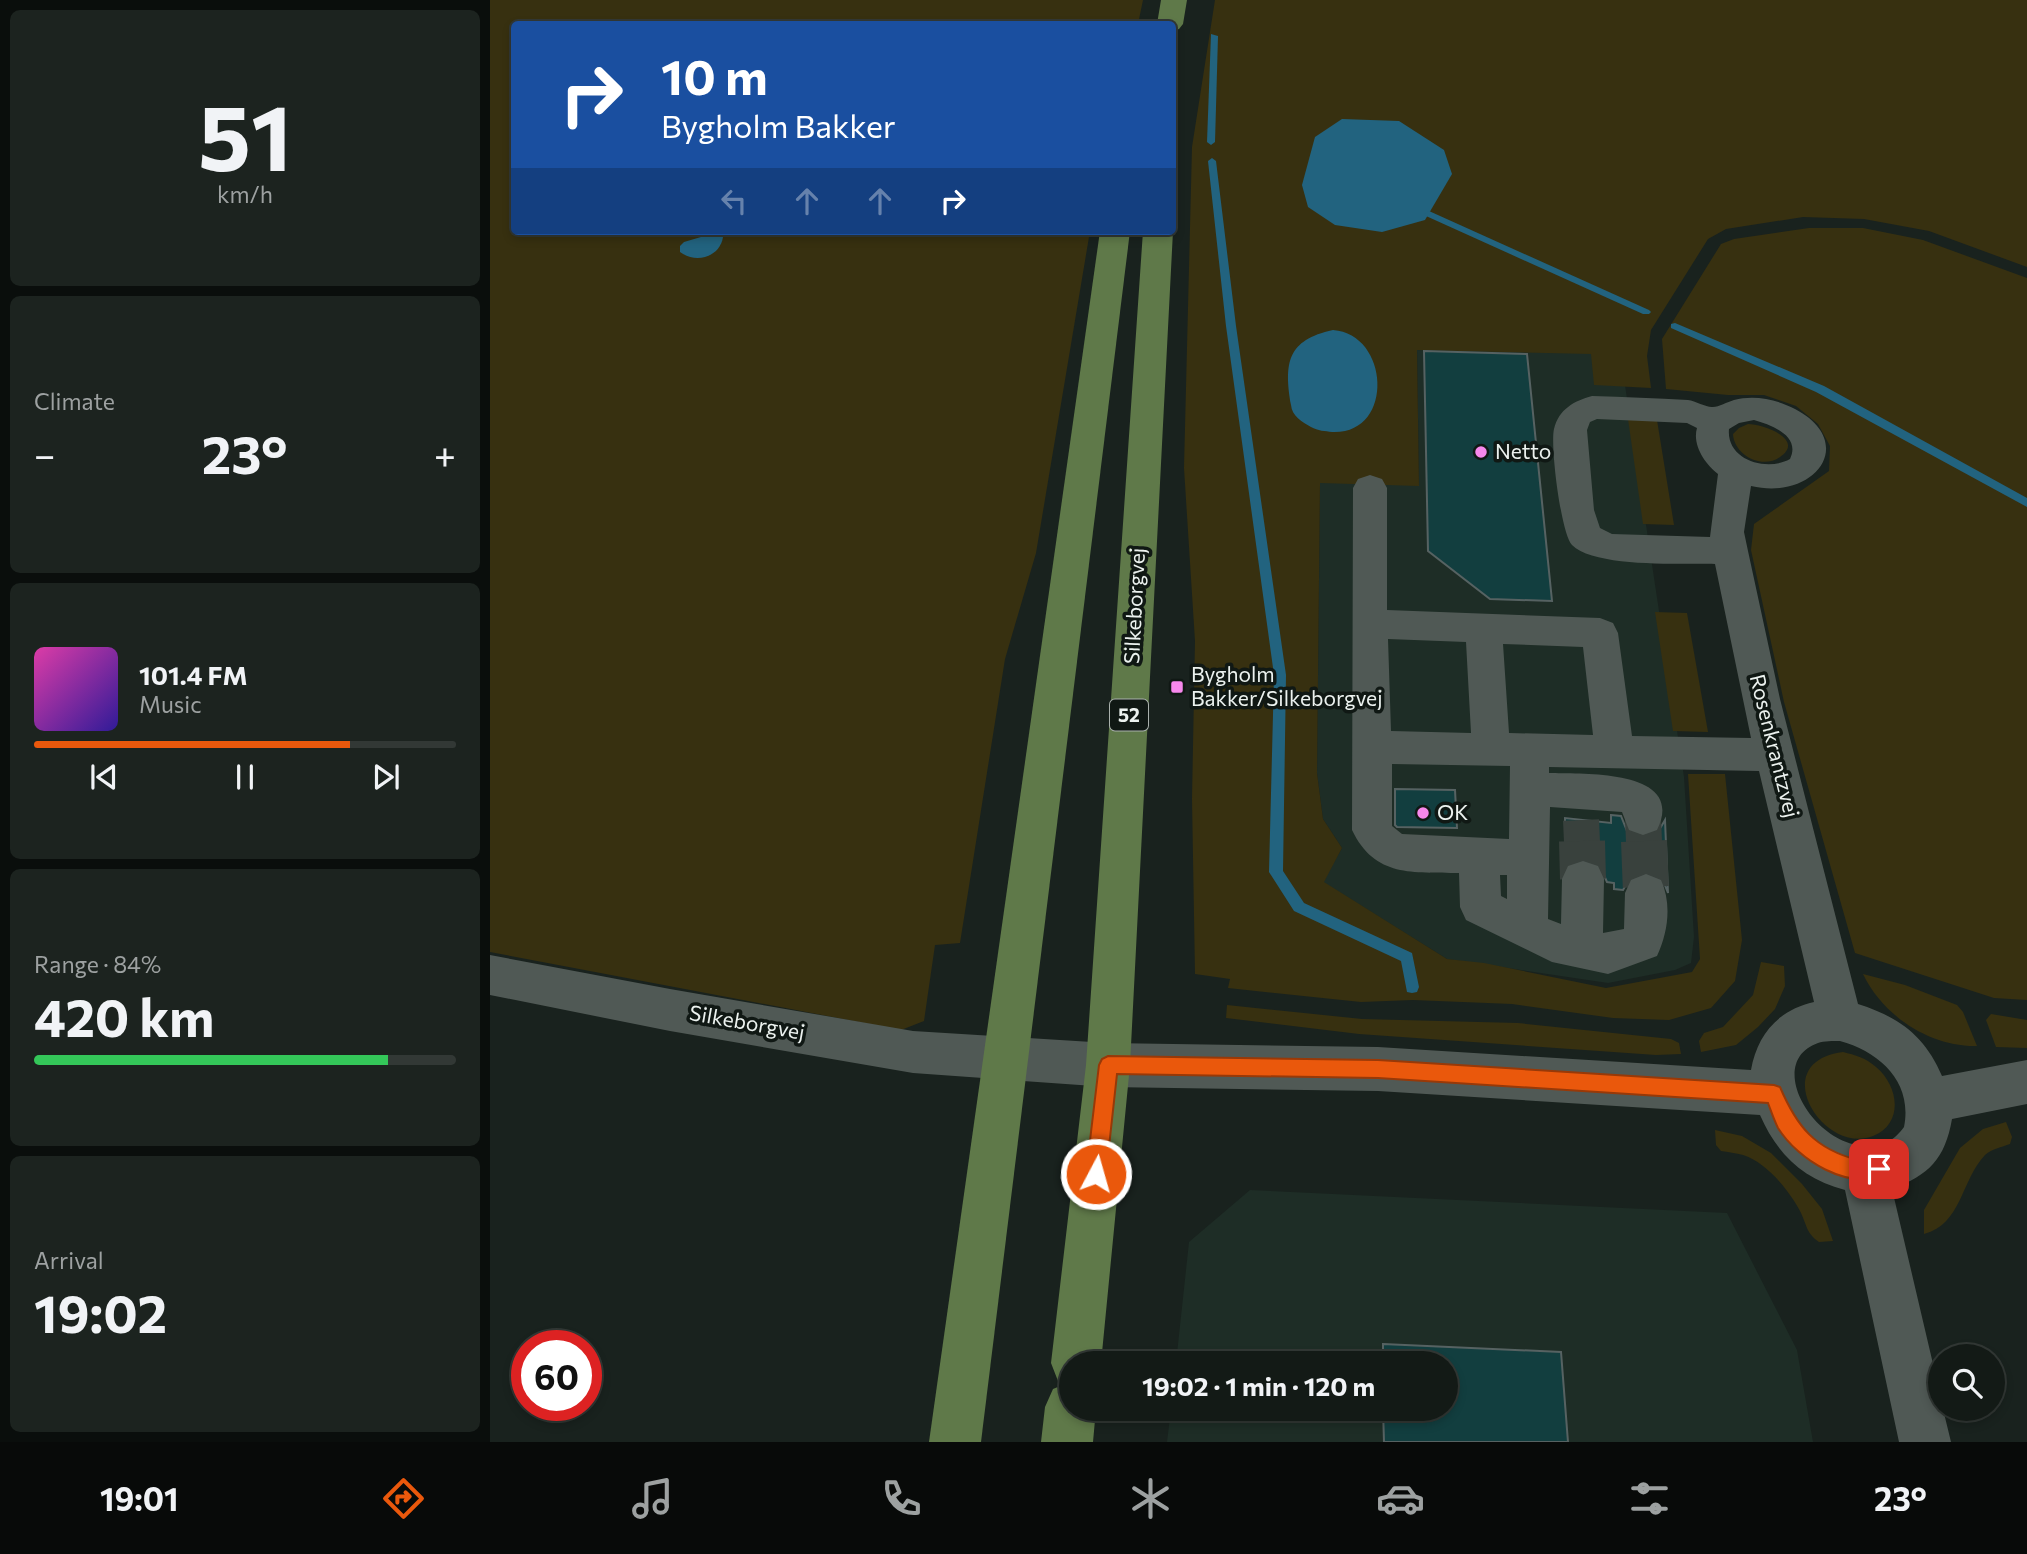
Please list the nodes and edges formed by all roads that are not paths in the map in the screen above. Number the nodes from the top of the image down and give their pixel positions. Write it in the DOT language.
graph roads {
  1 [pos="1174,0"];
  2 [pos="1170,21"];
  3 [pos="1114,235"];
  4 [pos="1158,235"];
  5 [pos="1716,423"];
  6 [pos="1736,470"];
  7 [pos="1370,488"];
  8 [pos="1730,551"];
  9 [pos="1368,624"];
  10 [pos="1484,628"];
  11 [pos="1372,747"];
  12 [pos="1614,751"];
  13 [pos="1775,755"];
  14 [pos="1517,763"];
  15 [pos="1643,818"];
  16 [pos="1479,855"];
  17 [pos="1528,859"];
  18 [pos="1583,879"];
  19 [pos="1646,893"];
  20 [pos="1527,929"];
  21 [pos="1582,948"];
  22 [pos="490,975"];
  23 [pos="1840,1020"];
  24 [pos="1006,1058"];
  25 [pos="1108,1065"];
  26 [pos="2027,1082"];
  27 [pos="1774,1094"];
  28 [pos="1928,1101"];
  29 [pos="1864,1171"];
  30 [pos="1077,1351"];
  31 [pos="1069,1421"];
  32 [pos="955,1442"];
  33 [pos="1067,1442"];
  34 [pos="1925,1442"];
  1 -- 2 [label="main road"];
  3 -- 24 [label="main road"];
  4 -- 25 [label="main road, Silkeborgvej / 52"];
  5 -- 6 [label="street"];
  5 -- 6 [label="street"];
  5 -- 8 [label="street"];
  6 -- 8 [label="street, Rosenkrantzvej"];
  7 -- 9 [label="street"];
  8 -- 13 [label="street, Rosenkrantzvej"];
  9 -- 10 [label="street"];
  9 -- 11 [label="street"];
  10 -- 12 [label="street"];
  10 -- 14 [label="street"];
  11 -- 14 [label="street"];
  11 -- 16 [label="street"];
  12 -- 13 [label="street"];
  12 -- 14 [label="street"];
  13 -- 23 [label="street, Rosenkrantzvej"];
  14 -- 15 [label="street"];
  14 -- 17 [label="street"];
  16 -- 17 [label="street"];
  16 -- 20 [label="street"];
  17 -- 20 [label="street"];
  18 -- 21 [label="street"];
  19 -- 21 [label="street"];
  20 -- 21 [label="street"];
  22 -- 24 [label="street, Silkeborgvej"];
  23 -- 27 [label="street"];
  23 -- 28 [label="street"];
  24 -- 25 [label="street, Silkeborgvej"];
  24 -- 32 [label="main road"];
  25 -- 27 [label="street"];
  25 -- 30 [label="main road, Silkeborgvej / 52"];
  26 -- 28 [label="street"];
  27 -- 29 [label="street"];
  28 -- 29 [label="street"];
  29 -- 34 [label="street"];
  31 -- 33 [label="main road"];
}
